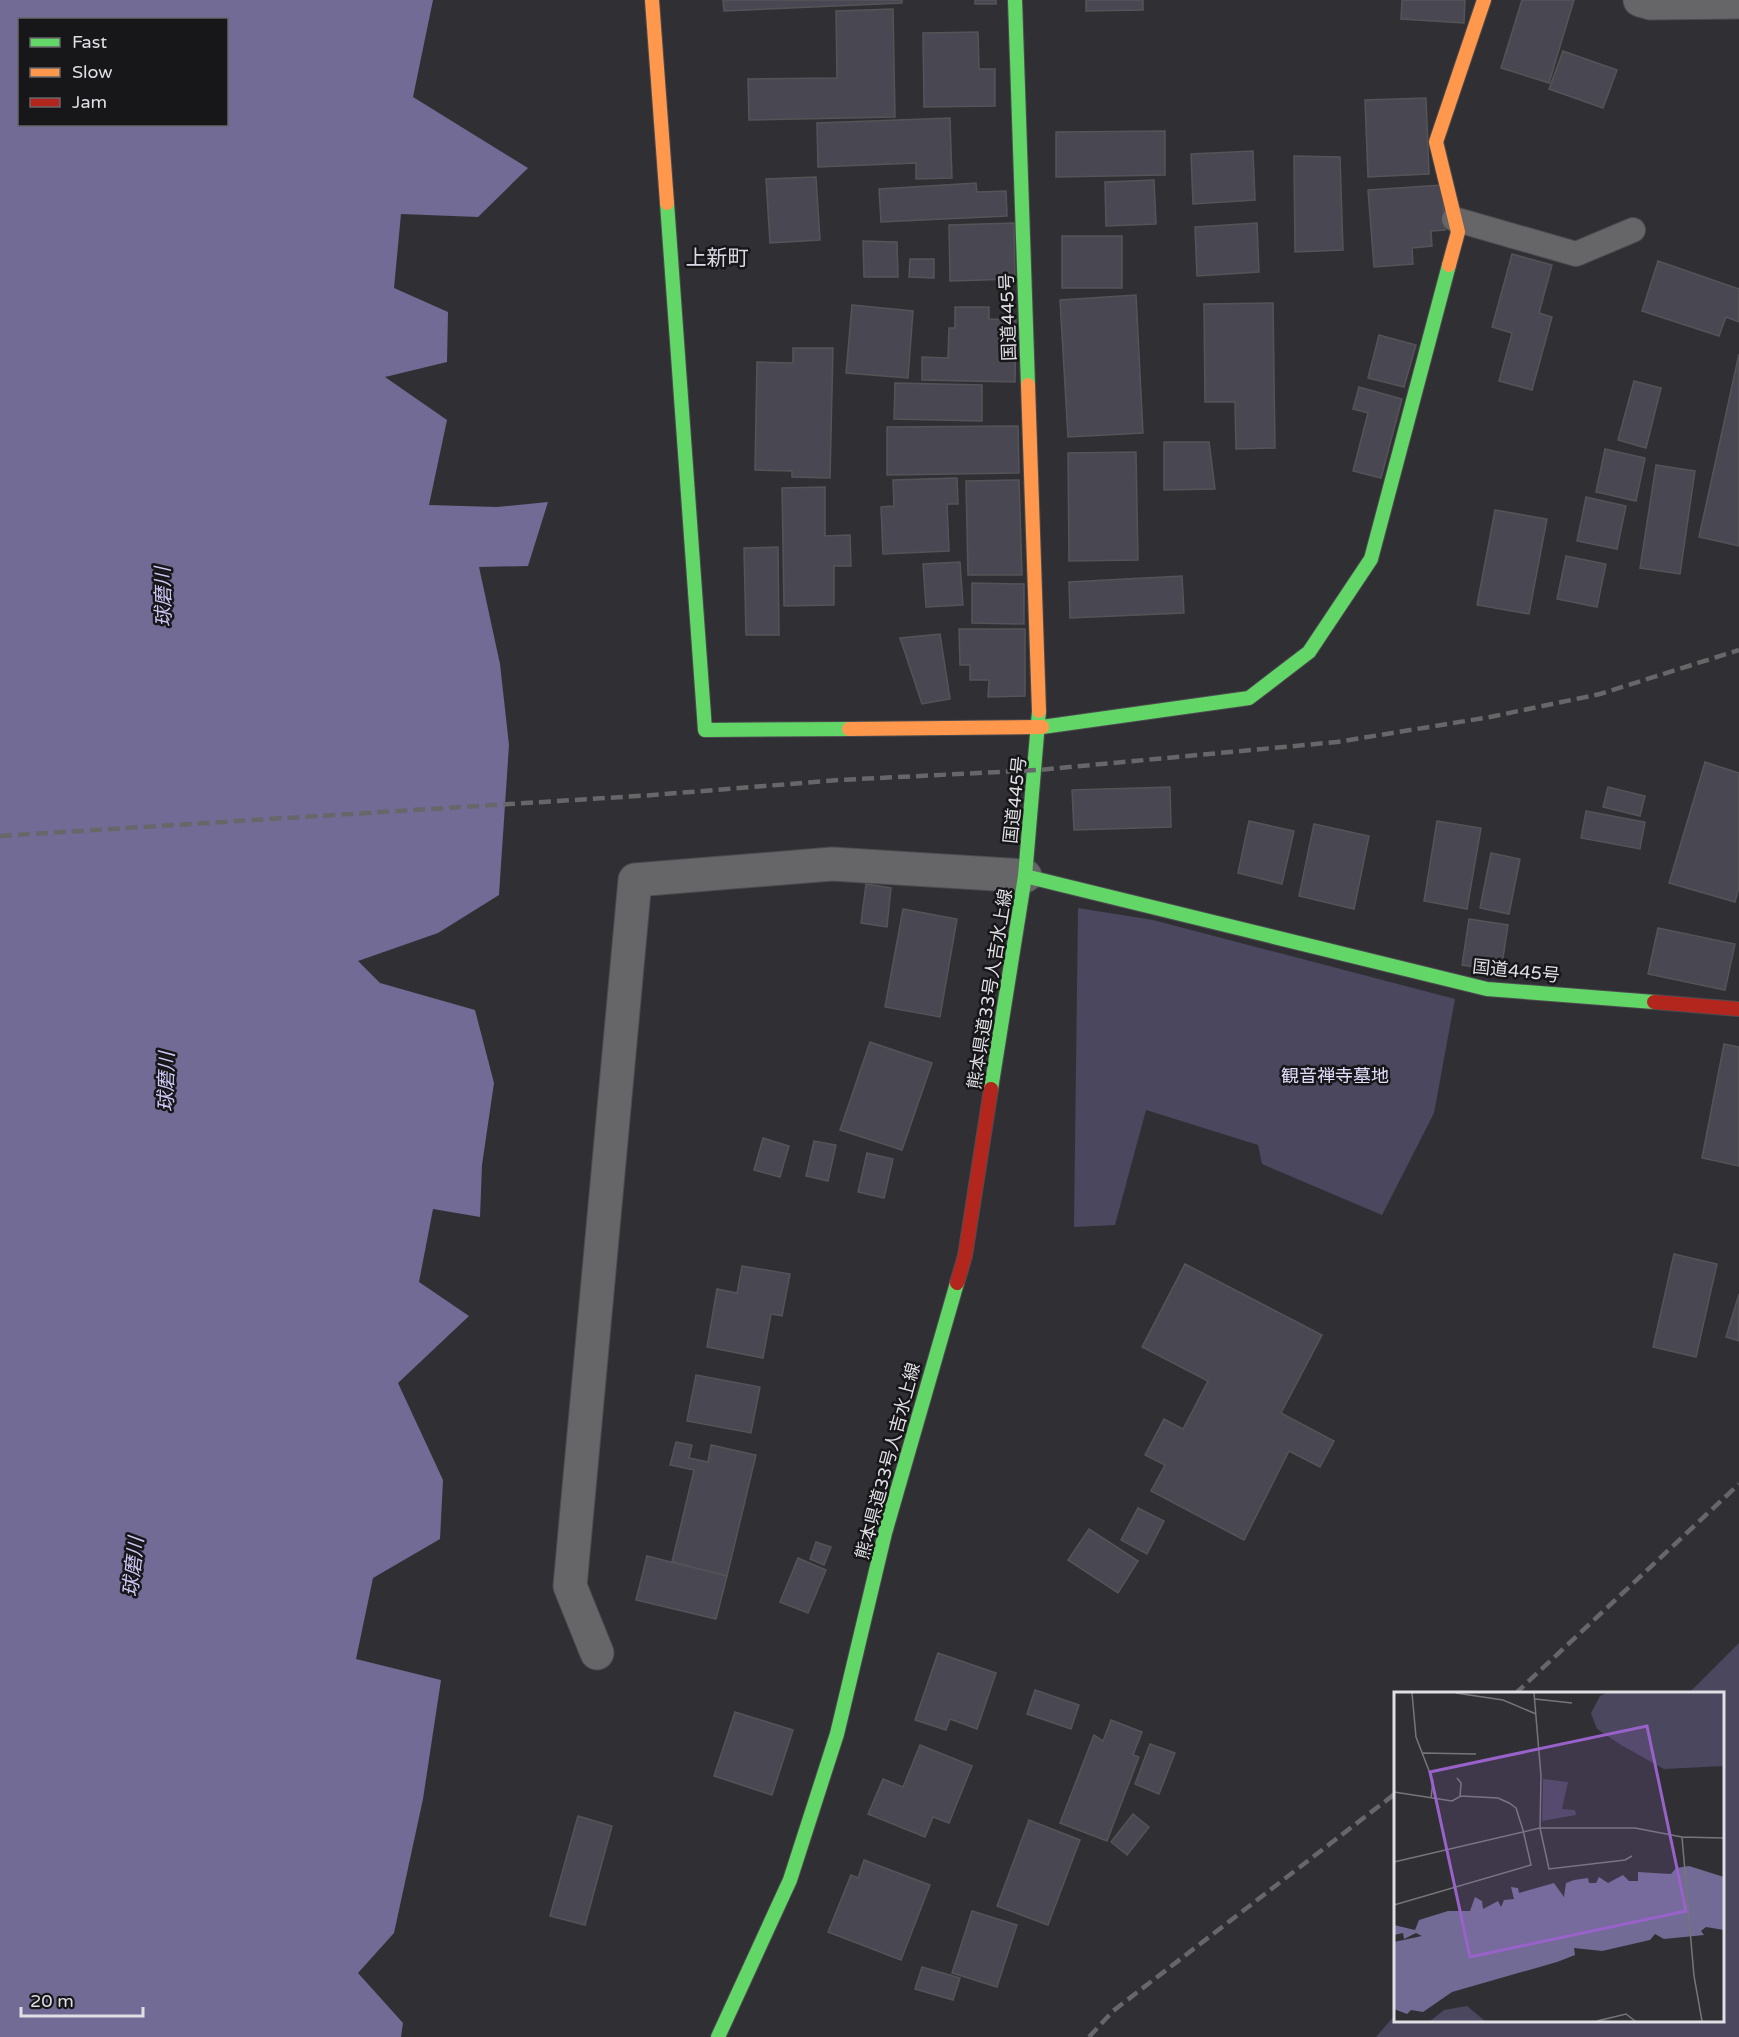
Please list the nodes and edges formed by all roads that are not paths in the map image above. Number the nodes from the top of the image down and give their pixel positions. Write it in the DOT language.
graph roads {
  1 [pos="652,0"];
  2 [pos="1015,0"];
  3 [pos="1484,0"];
  4 [pos="1640,0"];
  5 [pos="1739,2"];
  6 [pos="1454,219"];
  7 [pos="1633,230"];
  8 [pos="1040,727"];
  9 [pos="1025,876"];
  10 [pos="1739,1009"];
  11 [pos="597,1653"];
  12 [pos="718,2037"];
  1 -- 8 [label="main road"];
  2 -- 8 [label="main road, 国道445号"];
  3 -- 6 [label="main road"];
  4 -- 5 [label="street"];
  6 -- 7 [label="lane"];
  6 -- 8 [label="main road"];
  8 -- 9 [label="main road, 国道445号"];
  9 -- 10 [label="main road, 国道445号"];
  9 -- 11 [label="street"];
  9 -- 12 [label="main road, 熊本県道33号人吉水上線"];
}
